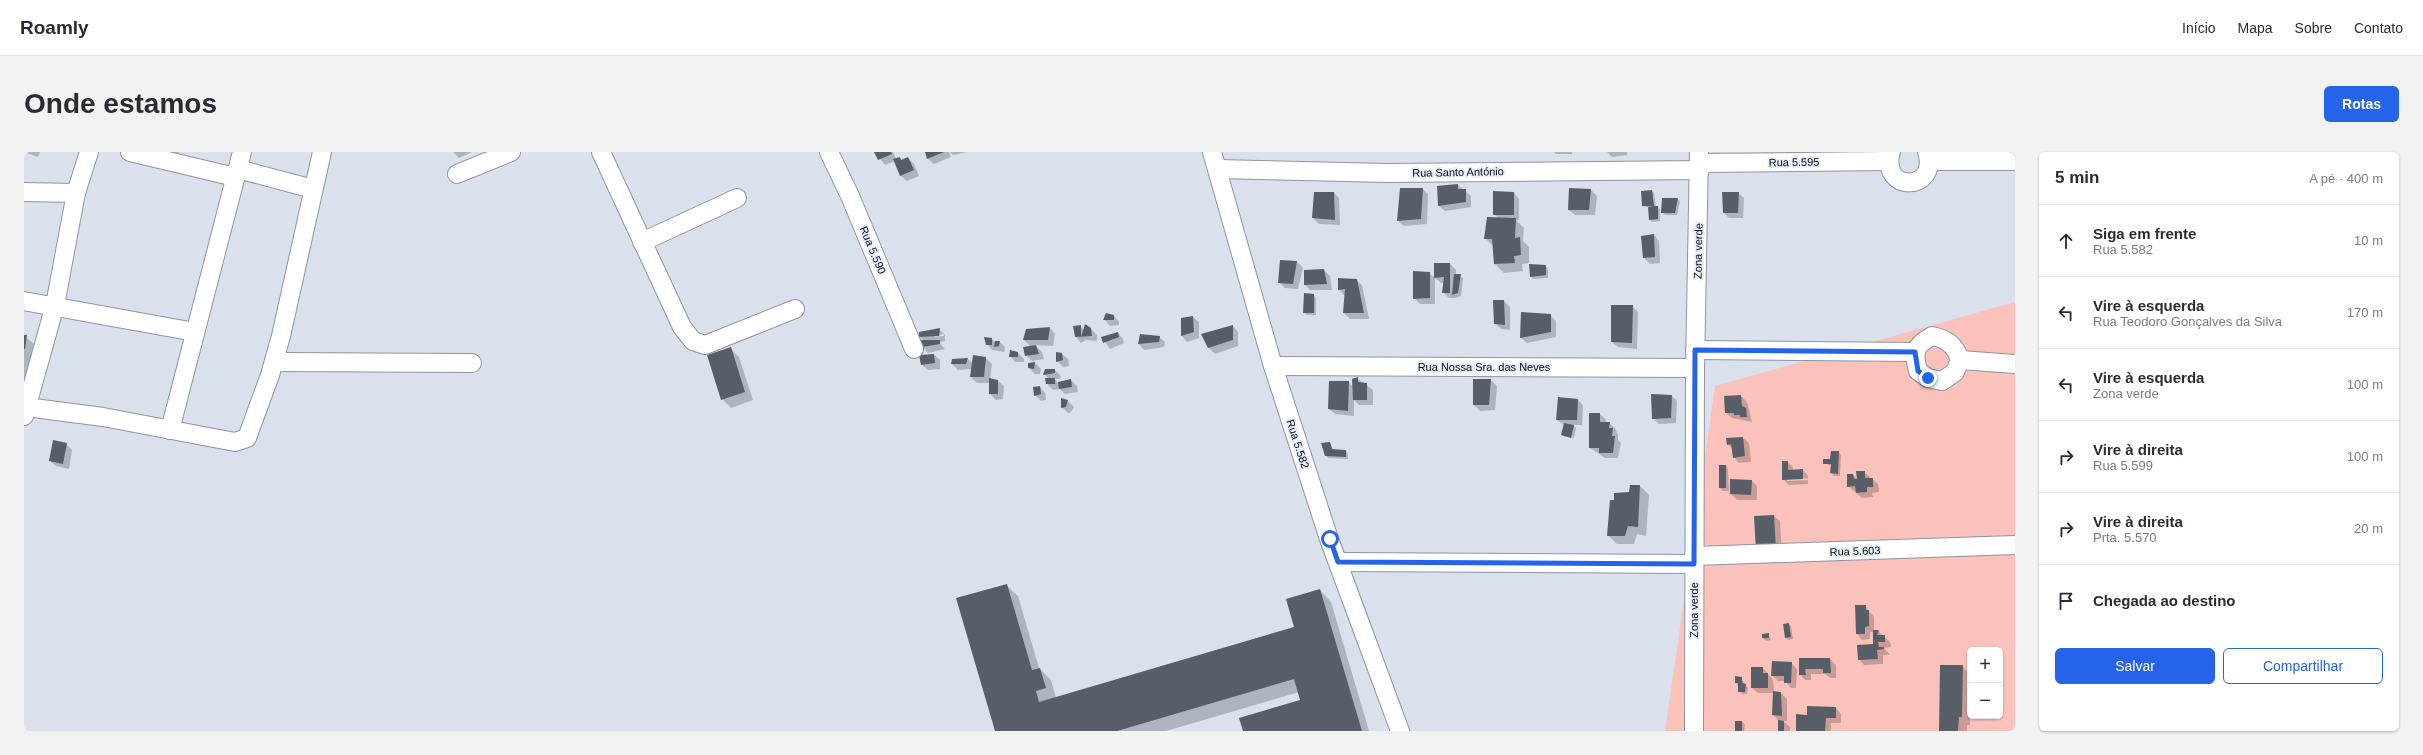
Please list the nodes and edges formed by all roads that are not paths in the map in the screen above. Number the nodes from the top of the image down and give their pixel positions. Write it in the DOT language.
graph roads {
  1 [pos="89,152"];
  2 [pos="130,152"];
  3 [pos="322,152"];
  4 [pos="511,152"];
  5 [pos="601,152"];
  6 [pos="828,152"];
  7 [pos="1212,152"];
  8 [pos="1928,156"];
  9 [pos="1890,157"];
  10 [pos="2015,161"];
  11 [pos="1699,162"];
  12 [pos="239,166"];
  13 [pos="1217,169"];
  14 [pos="457,174"];
  15 [pos="313,189"];
  16 [pos="24,192"];
  17 [pos="76,192"];
  18 [pos="737,198"];
  19 [pos="642,242"];
  20 [pos="24,301"];
  21 [pos="55,305"];
  22 [pos="795,309"];
  23 [pos="195,332"];
  24 [pos="914,349"];
  25 [pos="1695,350"];
  26 [pos="1915,352"];
  27 [pos="1960,360"];
  28 [pos="274,362"];
  29 [pos="472,363"];
  30 [pos="2015,364"];
  31 [pos="1273,366"];
  32 [pos="1695,368"];
  33 [pos="25,411"];
  34 [pos="170,430"];
  35 [pos="2015,545"];
  36 [pos="1694,560"];
  37 [pos="1338,562"];
  38 [pos="1400,731"];
  39 [pos="1694,731"];
  1 -- 17 [label="street"];
  2 -- 12 [label="street"];
  3 -- 15 [label="street"];
  4 -- 14 [label="street"];
  5 -- 19 [label="street"];
  6 -- 24 [label="street, Rua 5.590"];
  7 -- 13 [label="street, Rua 5.582"];
  8 -- 9 [label="street"];
  8 -- 10 [label="street"];
  9 -- 11 [label="street, Rua 5.595"];
  11 -- 13 [label="street, Rua Santo António"];
  11 -- 25 [label="street, Zona verde"];
  12 -- 15 [label="street"];
  12 -- 23 [label="street"];
  13 -- 31 [label="street, Rua 5.582"];
  15 -- 28 [label="street"];
  16 -- 17 [label="street"];
  17 -- 21 [label="street"];
  18 -- 19 [label="street"];
  19 -- 22 [label="street"];
  20 -- 21 [label="street"];
  21 -- 23 [label="street"];
  21 -- 33 [label="street"];
  23 -- 34 [label="street"];
  25 -- 26 [label="street"];
  25 -- 32 [label="street, Zona verde"];
  26 -- 27 [label="street"];
  26 -- 27 [label="street"];
  27 -- 30 [label="street"];
  28 -- 29 [label="street"];
  28 -- 34 [label="street"];
  31 -- 32 [label="street, Rua Nossa Sra. das Neves"];
  31 -- 37 [label="street, Rua 5.582"];
  32 -- 36 [label="street, Zona verde"];
  33 -- 34 [label="street"];
  35 -- 36 [label="street, Rua 5.603"];
  36 -- 37 [label="street, Rua 5.603"];
  36 -- 39 [label="street, Zona verde"];
  37 -- 38 [label="street, Rua 5.582"];
}
